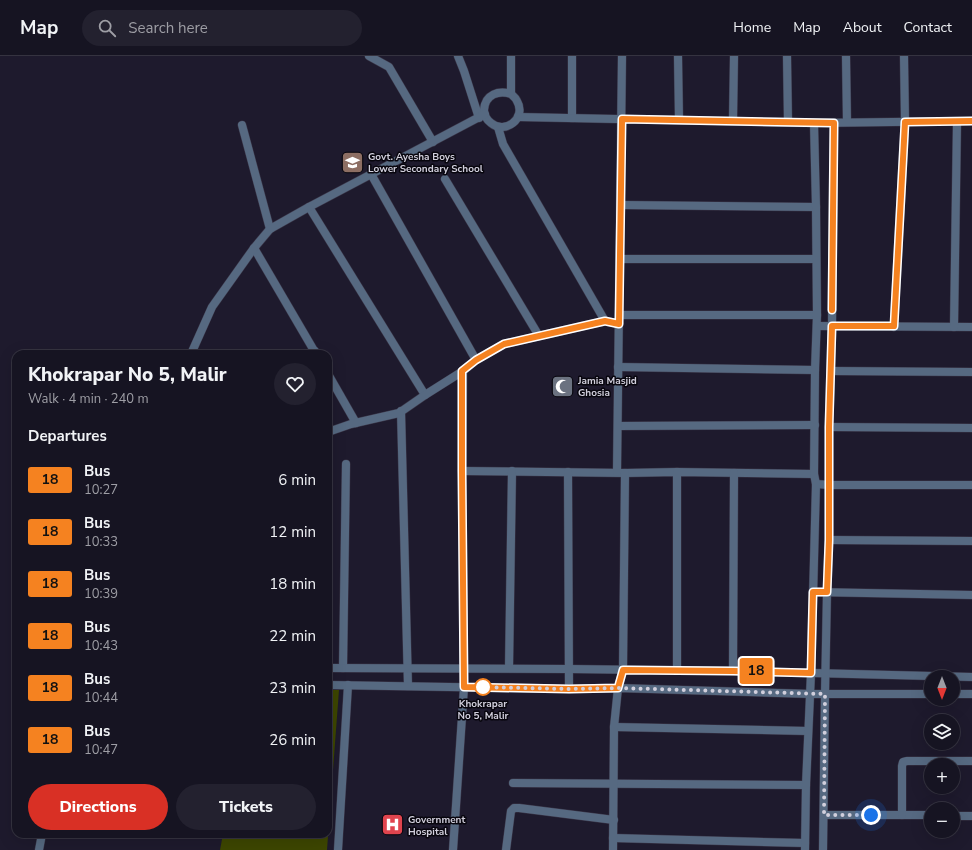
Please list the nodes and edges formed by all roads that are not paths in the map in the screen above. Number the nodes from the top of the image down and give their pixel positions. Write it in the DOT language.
graph roads {
  1 [pos="369,56"];
  2 [pos="458,56"];
  3 [pos="511,56"];
  4 [pos="572,56"];
  5 [pos="622,56"];
  6 [pos="678,56"];
  7 [pos="734,56"];
  8 [pos="787,56"];
  9 [pos="846,56"];
  10 [pos="904,56"];
  11 [pos="511,94"];
  12 [pos="482,116"];
  13 [pos="518,117"];
  14 [pos="572,118"];
  15 [pos="622,119"];
  16 [pos="679,120"];
  17 [pos="733,121"];
  18 [pos="972,121"];
  19 [pos="788,122"];
  20 [pos="847,122"];
  21 [pos="905,122"];
  22 [pos="957,122"];
  23 [pos="814,123"];
  24 [pos="834,123"];
  25 [pos="242,125"];
  26 [pos="498,127"];
  27 [pos="433,142"];
  28 [pos="371,174"];
  29 [pos="445,179"];
  30 [pos="621,205"];
  31 [pos="309,207"];
  32 [pos="816,207"];
  33 [pos="270,229"];
  34 [pos="254,248"];
  35 [pos="620,259"];
  36 [pos="816,259"];
  37 [pos="817,315"];
  38 [pos="619,320"];
  39 [pos="605,321"];
  40 [pos="817,326"];
  41 [pos="832,326"];
  42 [pos="894,326"];
  43 [pos="954,327"];
  44 [pos="972,327"];
  45 [pos="539,336"];
  46 [pos="194,350"];
  47 [pos="313,350"];
  48 [pos="476,360"];
  49 [pos="618,367"];
  50 [pos="815,370"];
  51 [pos="462,371"];
  52 [pos="831,371"];
  53 [pos="972,372"];
  54 [pos="332,381"];
  55 [pos="425,395"];
  56 [pos="401,411"];
  57 [pos="356,423"];
  58 [pos="815,425"];
  59 [pos="618,426"];
  60 [pos="829,427"];
  61 [pos="972,428"];
  62 [pos="332,431"];
  63 [pos="346,464"];
  64 [pos="462,471"];
  65 [pos="512,471"];
  66 [pos="568,472"];
  67 [pos="677,472"];
  68 [pos="621,473"];
  69 [pos="734,473"];
  70 [pos="814,474"];
  71 [pos="816,484"];
  72 [pos="830,485"];
  73 [pos="972,486"];
  74 [pos="829,540"];
  75 [pos="972,541"];
  76 [pos="813,592"];
  77 [pos="827,592"];
  78 [pos="972,595"];
  79 [pos="332,668"];
  80 [pos="344,668"];
  81 [pos="408,668"];
  82 [pos="509,668"];
  83 [pos="464,669"];
  84 [pos="568,669"];
  85 [pos="623,670"];
  86 [pos="677,670"];
  87 [pos="733,671"];
  88 [pos="811,673"];
  89 [pos="825,673"];
  90 [pos="972,677"];
  91 [pos="332,685"];
  92 [pos="348,685"];
  93 [pos="408,686"];
  94 [pos="464,687"];
  95 [pos="618,688"];
  96 [pos="569,689"];
  97 [pos="811,694"];
  98 [pos="825,694"];
  99 [pos="924,694"];
  100 [pos="960,694"];
  101 [pos="972,694"];
  102 [pos="614,727"];
  103 [pos="808,731"];
  104 [pos="972,761"];
  105 [pos="513,783"];
  106 [pos="614,784"];
  107 [pos="806,786"];
  108 [pos="824,815"];
  109 [pos="902,815"];
  110 [pos="924,815"];
  111 [pos="960,816"];
  112 [pos="972,816"];
  113 [pos="614,820"];
  114 [pos="41,838"];
  115 [pos="614,838"];
  116 [pos="805,847"];
  117 [pos="39,850"];
  118 [pos="338,850"];
  119 [pos="452,850"];
  120 [pos="506,850"];
  121 [pos="613,850"];
  122 [pos="823,850"];
  1 -- 27 [label="street"];
  2 -- 12 [label="street"];
  3 -- 11 [label="street"];
  4 -- 14 [label="street"];
  5 -- 15 [label="street"];
  6 -- 16 [label="street"];
  7 -- 17 [label="street"];
  8 -- 19 [label="street"];
  9 -- 20 [label="street"];
  10 -- 21 [label="street"];
  11 -- 12 [label="street"];
  11 -- 13 [label="street"];
  12 -- 26 [label="street"];
  12 -- 27 [label="street"];
  13 -- 14 [label="street"];
  13 -- 26 [label="street"];
  14 -- 15 [label="street"];
  15 -- 16 [label="street"];
  15 -- 30 [label="street"];
  16 -- 17 [label="street"];
  17 -- 19 [label="street"];
  18 -- 22 [label="street"];
  19 -- 23 [label="street"];
  20 -- 21 [label="street"];
  20 -- 24 [label="street"];
  21 -- 22 [label="street"];
  21 -- 42 [label="street"];
  22 -- 43 [label="street"];
  23 -- 24 [label="street"];
  23 -- 32 [label="street"];
  24 -- 41 [label="street"];
  25 -- 33 [label="street"];
  26 -- 39 [label="street"];
  27 -- 28 [label="street"];
  28 -- 31 [label="street"];
  28 -- 48 [label="street"];
  29 -- 45 [label="street"];
  30 -- 32 [label="street"];
  30 -- 35 [label="street"];
  31 -- 33 [label="street"];
  31 -- 55 [label="street"];
  32 -- 36 [label="street"];
  33 -- 34 [label="street"];
  34 -- 46 [label="street"];
  34 -- 47 [label="street"];
  35 -- 36 [label="street"];
  35 -- 38 [label="street"];
  36 -- 37 [label="street"];
  37 -- 38 [label="street"];
  37 -- 40 [label="street"];
  38 -- 39 [label="street"];
  38 -- 49 [label="street"];
  39 -- 45 [label="street"];
  40 -- 41 [label="street"];
  40 -- 50 [label="street"];
  41 -- 42 [label="street"];
  41 -- 52 [label="street"];
  42 -- 43 [label="street"];
  43 -- 44 [label="street"];
  45 -- 48 [label="street"];
  48 -- 51 [label="street"];
  49 -- 50 [label="street"];
  49 -- 59 [label="street"];
  50 -- 58 [label="street"];
  51 -- 55 [label="street"];
  51 -- 64 [label="street"];
  52 -- 53 [label="street"];
  52 -- 60 [label="street"];
  54 -- 57 [label="street"];
  55 -- 56 [label="street"];
  56 -- 57 [label="street"];
  56 -- 81 [label="street"];
  57 -- 62 [label="street"];
  58 -- 59 [label="street"];
  58 -- 70 [label="street"];
  59 -- 68 [label="street"];
  60 -- 61 [label="street"];
  60 -- 72 [label="street"];
  63 -- 80 [label="street"];
  64 -- 65 [label="street"];
  64 -- 83 [label="street"];
  65 -- 66 [label="street"];
  65 -- 82 [label="street"];
  66 -- 68 [label="street"];
  66 -- 84 [label="street"];
  67 -- 68 [label="street"];
  67 -- 69 [label="street"];
  67 -- 86 [label="street"];
  68 -- 85 [label="street"];
  69 -- 70 [label="street"];
  69 -- 87 [label="street"];
  70 -- 71 [label="street"];
  71 -- 72 [label="street"];
  71 -- 76 [label="street"];
  72 -- 73 [label="street"];
  72 -- 74 [label="street"];
  74 -- 75 [label="street"];
  74 -- 77 [label="street"];
  76 -- 77 [label="street"];
  76 -- 88 [label="street"];
  77 -- 78 [label="street"];
  77 -- 89 [label="street"];
  79 -- 80 [label="street"];
  80 -- 81 [label="street"];
  81 -- 83 [label="street"];
  81 -- 93 [label="street"];
  82 -- 83 [label="street"];
  82 -- 84 [label="street"];
  83 -- 94 [label="street"];
  84 -- 85 [label="street"];
  84 -- 96 [label="street"];
  85 -- 86 [label="street"];
  85 -- 95 [label="street"];
  86 -- 87 [label="street"];
  87 -- 88 [label="street"];
  88 -- 89 [label="street"];
  88 -- 97 [label="street"];
  89 -- 90 [label="street"];
  89 -- 98 [label="street"];
  91 -- 92 [label="street"];
  92 -- 93 [label="street"];
  92 -- 118 [label="street"];
  93 -- 94 [label="street"];
  94 -- 96 [label="street"];
  94 -- 119 [label="street"];
  95 -- 96 [label="street"];
  95 -- 97 [label="street"];
  95 -- 102 [label="street"];
  97 -- 98 [label="street"];
  97 -- 103 [label="street"];
  98 -- 99 [label="street"];
  98 -- 108 [label="street"];
  100 -- 101 [label="street"];
  102 -- 103 [label="street"];
  102 -- 106 [label="street"];
  103 -- 107 [label="street"];
  104 -- 109 [label="street"];
  105 -- 106 [label="street"];
  106 -- 107 [label="street"];
  106 -- 113 [label="street"];
  107 -- 116 [label="street"];
  108 -- 109 [label="street"];
  108 -- 122 [label="street"];
  109 -- 110 [label="street"];
  111 -- 112 [label="street"];
  113 -- 115 [label="street"];
  113 -- 120 [label="street"];
  114 -- 117 [label="street"];
  115 -- 116 [label="street"];
  115 -- 121 [label="street"];
}
